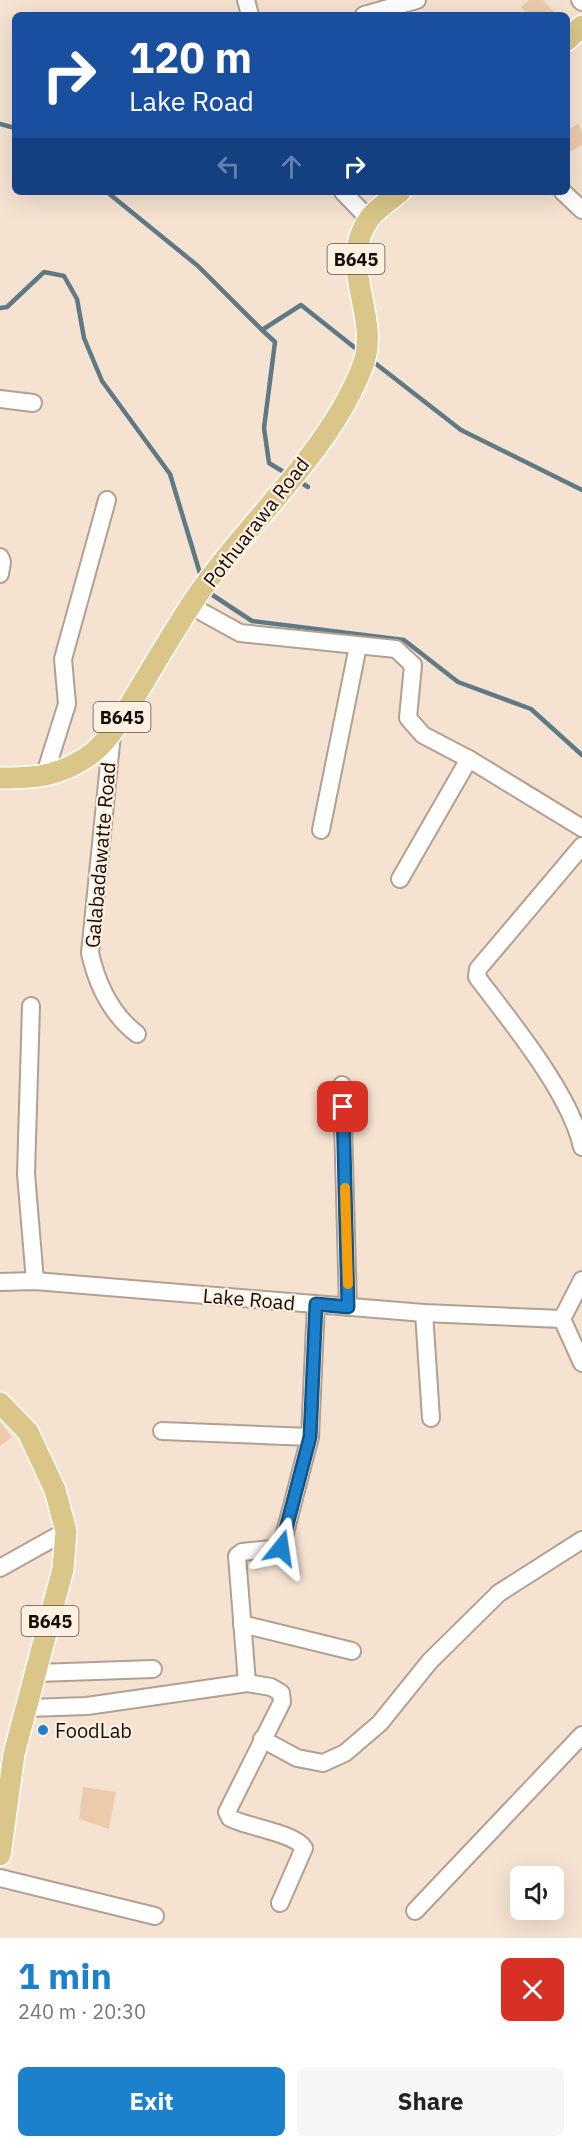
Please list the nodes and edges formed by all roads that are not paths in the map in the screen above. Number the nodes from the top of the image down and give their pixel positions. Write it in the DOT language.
graph roads {
  1 [pos="417,0"];
  2 [pos="375,12"];
  3 [pos="582,26"];
  4 [pos="570,37"];
  5 [pos="346,195"];
  6 [pos="396,195"];
  7 [pos="565,195"];
  8 [pos="582,210"];
  9 [pos="369,219"];
  10 [pos="0,399"];
  11 [pos="33,403"];
  12 [pos="107,500"];
  13 [pos="0,557"];
  14 [pos="0,574"];
  15 [pos="195,600"];
  16 [pos="358,645"];
  17 [pos="112,734"];
  18 [pos="469,759"];
  19 [pos="44,777"];
  20 [pos="0,778"];
  21 [pos="582,828"];
  22 [pos="321,830"];
  23 [pos="582,846"];
  24 [pos="400,879"];
  25 [pos="31,1006"];
  26 [pos="137,1034"];
  27 [pos="342,1085"];
  28 [pos="582,1147"];
  29 [pos="582,1280"];
  30 [pos="34,1281"];
  31 [pos="0,1282"];
  32 [pos="316,1304"];
  33 [pos="348,1307"];
  34 [pos="424,1313"];
  35 [pos="562,1319"];
  36 [pos="582,1363"];
  37 [pos="0,1403"];
  38 [pos="431,1418"];
  39 [pos="162,1431"];
  40 [pos="310,1437"];
  41 [pos="66,1531"];
  42 [pos="582,1540"];
  43 [pos="0,1568"];
  44 [pos="242,1624"];
  45 [pos="352,1651"];
  46 [pos="153,1669"];
  47 [pos="37,1673"];
  48 [pos="247,1683"];
  49 [pos="28,1708"];
  50 [pos="582,1735"];
  51 [pos="262,1739"];
  52 [pos="7,1754"];
  53 [pos="0,1855"];
  54 [pos="0,1878"];
  55 [pos="280,1903"];
  56 [pos="416,1911"];
  57 [pos="155,1916"];
  1 -- 2 [label="street"];
  3 -- 4 [label="main road"];
  5 -- 9 [label="street"];
  6 -- 9 [label="main road, Pothuarawa Road / B645"];
  7 -- 8 [label="street"];
  9 -- 15 [label="main road, Pothuarawa Road / B645"];
  10 -- 11 [label="street"];
  12 -- 19 [label="street"];
  13 -- 14 [label="street"];
  15 -- 16 [label="street"];
  15 -- 17 [label="main road, Pothuarawa Road / B645"];
  16 -- 18 [label="street"];
  16 -- 22 [label="street"];
  17 -- 19 [label="main road, Pothuarawa Road / B645"];
  17 -- 26 [label="street, Galabadawatte Road"];
  18 -- 21 [label="street"];
  18 -- 24 [label="street"];
  19 -- 20 [label="main road, Pothuarawa Road / B645"];
  23 -- 28 [label="street"];
  25 -- 30 [label="street"];
  27 -- 33 [label="street"];
  29 -- 35 [label="street"];
  30 -- 31 [label="street, Lake Road"];
  30 -- 32 [label="street, Lake Road"];
  32 -- 33 [label="street, Lake Road"];
  32 -- 40 [label="street"];
  33 -- 34 [label="street, Lake Road"];
  34 -- 35 [label="street, Lake Road"];
  34 -- 38 [label="street"];
  35 -- 36 [label="street"];
  37 -- 41 [label="main road, B645"];
  39 -- 40 [label="street"];
  40 -- 44 [label="street"];
  41 -- 43 [label="street"];
  41 -- 47 [label="main road, B645"];
  42 -- 51 [label="street"];
  44 -- 45 [label="street"];
  44 -- 48 [label="street"];
  46 -- 47 [label="street"];
  47 -- 49 [label="main road, B645"];
  48 -- 49 [label="street"];
  48 -- 51 [label="street"];
  49 -- 52 [label="main road, B645"];
  50 -- 56 [label="street"];
  51 -- 55 [label="street"];
  52 -- 53 [label="main road, B645"];
  54 -- 57 [label="street"];
}
